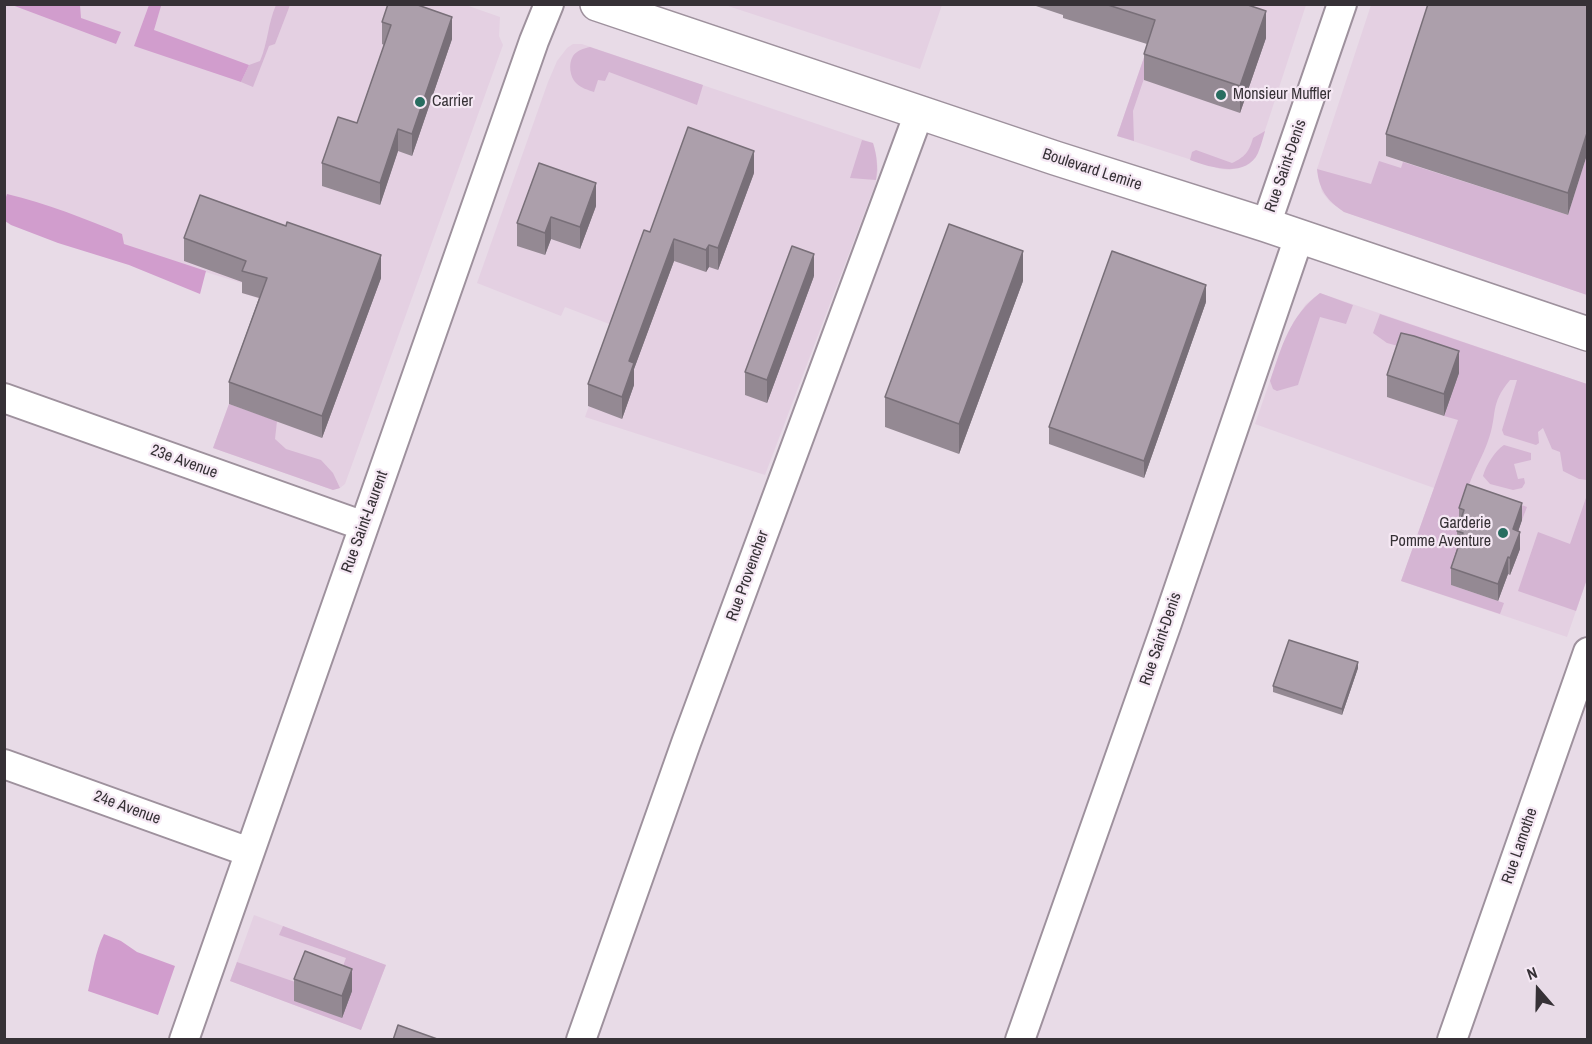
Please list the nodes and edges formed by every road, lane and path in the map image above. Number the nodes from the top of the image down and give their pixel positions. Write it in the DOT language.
graph roads {
  1 [pos="549,4"];
  2 [pos="597,4"];
  3 [pos="1342,4"];
  4 [pos="919,113"];
  5 [pos="1266,225"];
  6 [pos="1299,237"];
  7 [pos="1587,334"];
  8 [pos="4,398"];
  9 [pos="364,526"];
  10 [pos="1587,652"];
  11 [pos="4,764"];
  12 [pos="249,852"];
  13 [pos="184,1040"];
  14 [pos="581,1040"];
  15 [pos="1020,1040"];
  16 [pos="1452,1040"];
  1 -- 9 [label="street, Rue Saint-Laurent"];
  2 -- 4 [label="main road, Boulevard Lemire"];
  3 -- 5 [label="street, Rue Saint-Denis"];
  4 -- 5 [label="main road, Boulevard Lemire"];
  4 -- 14 [label="street, Rue Provencher"];
  5 -- 6 [label="main road, Boulevard Lemire"];
  6 -- 7 [label="main road, Boulevard Lemire"];
  6 -- 15 [label="street, Rue Saint-Denis"];
  8 -- 9 [label="street, 23e Avenue"];
  9 -- 12 [label="street, Rue Saint-Laurent"];
  10 -- 16 [label="street, Rue Lamothe"];
  11 -- 12 [label="street, 24e Avenue"];
  12 -- 13 [label="street, Rue Saint-Laurent"];
}
